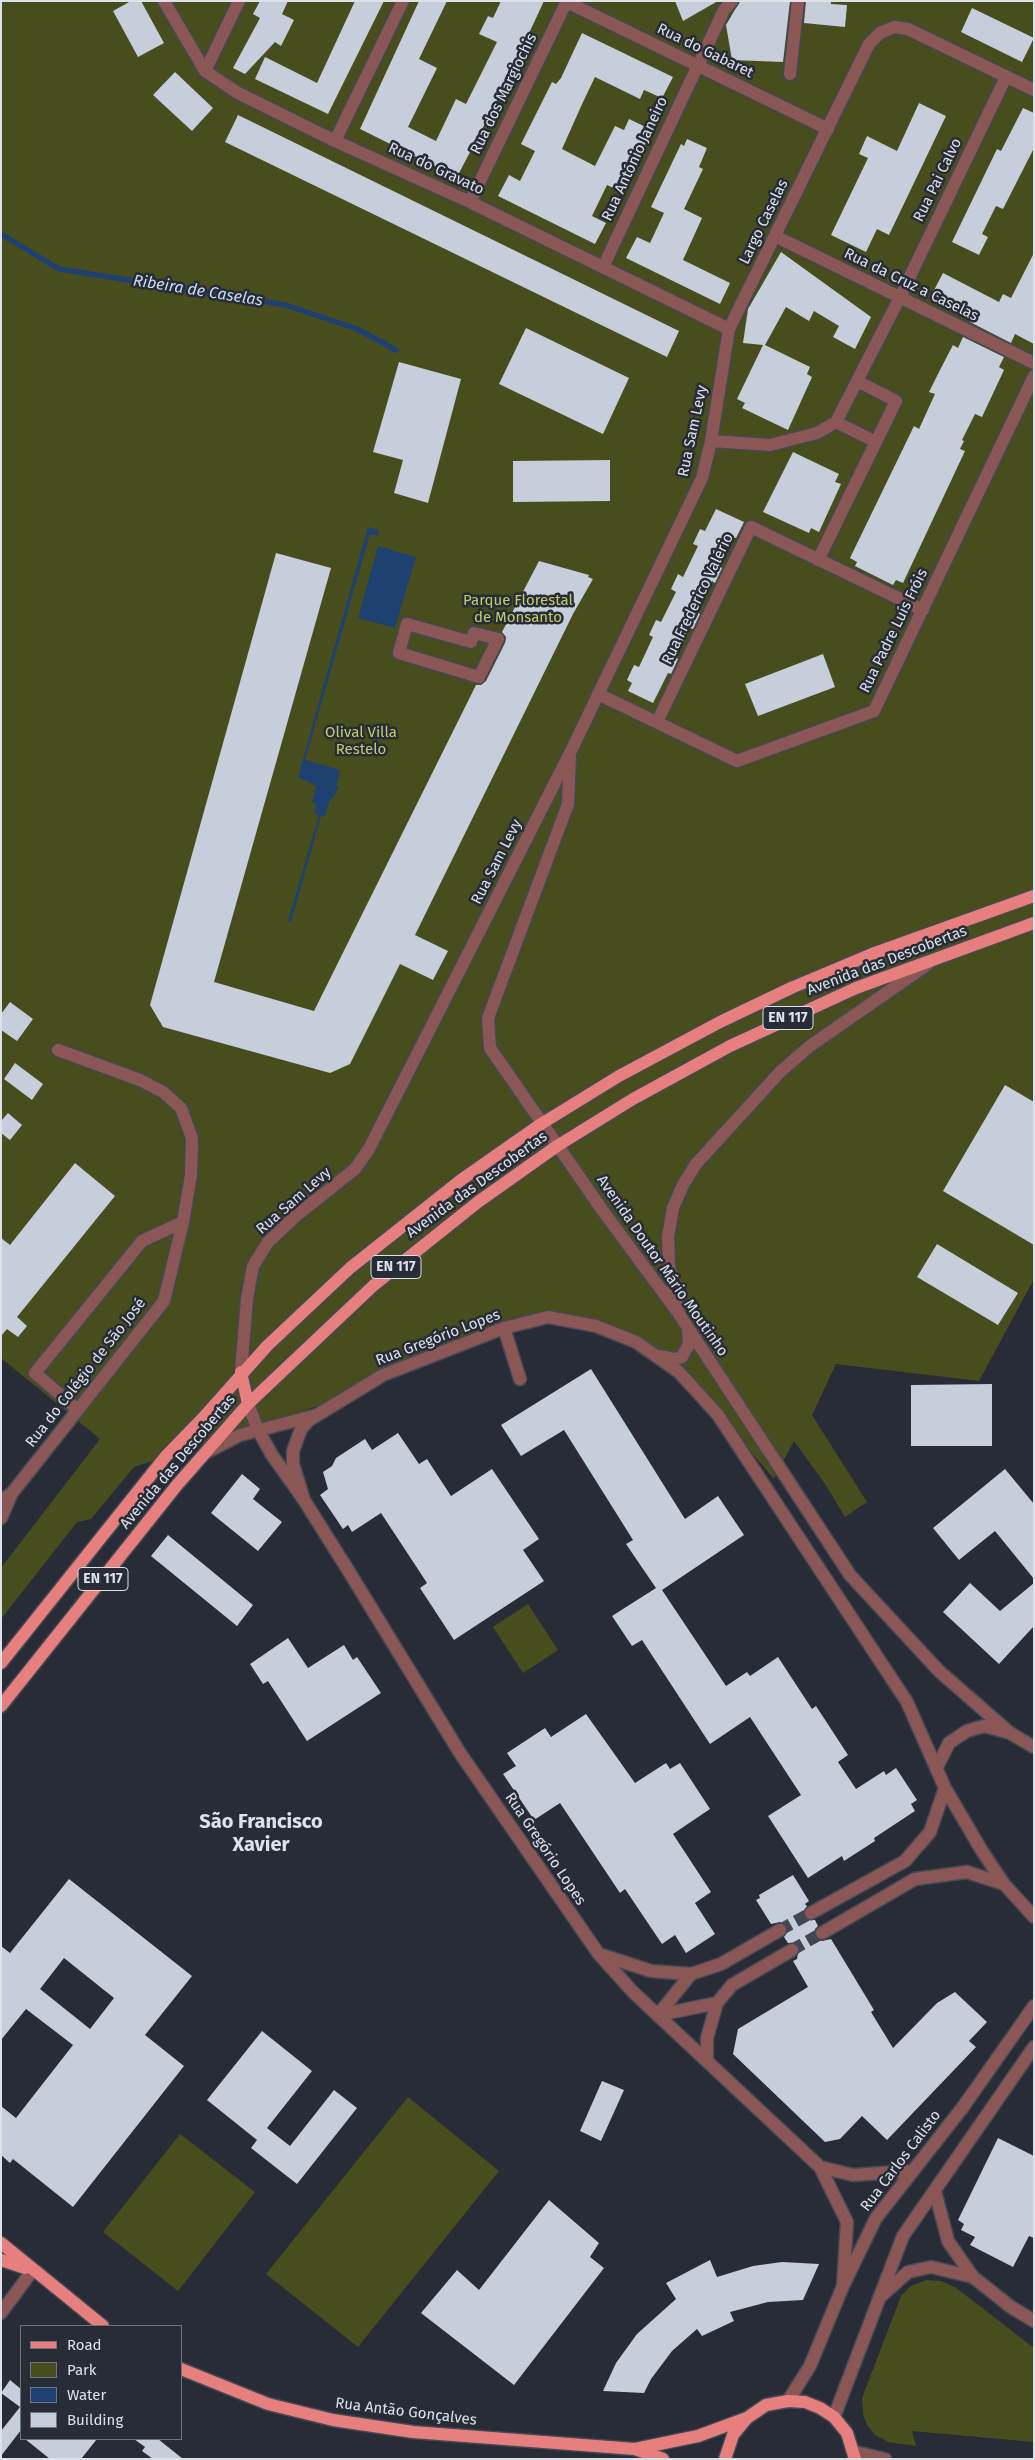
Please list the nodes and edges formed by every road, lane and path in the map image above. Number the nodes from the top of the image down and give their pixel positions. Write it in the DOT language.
graph roads {
  1 [pos="164,1"];
  2 [pos="239,1"];
  3 [pos="403,1"];
  4 [pos="567,1"];
  5 [pos="732,1"];
  6 [pos="798,1"];
  7 [pos="698,65"];
  8 [pos="205,72"];
  9 [pos="790,74"];
  10 [pos="1006,76"];
  11 [pos="1034,90"];
  12 [pos="828,129"];
  13 [pos="336,141"];
  14 [pos="470,202"];
  15 [pos="774,236"];
  16 [pos="602,267"];
  17 [pos="900,297"];
  18 [pos="729,329"];
  19 [pos="1034,363"];
  20 [pos="1034,376"];
  21 [pos="858,380"];
  22 [pos="836,422"];
  23 [pos="711,441"];
  24 [pos="876,442"];
  25 [pos="818,560"];
  26 [pos="923,610"];
  27 [pos="407,624"];
  28 [pos="598,694"];
  29 [pos="657,722"];
  30 [pos="570,753"];
  31 [pos="1034,896"];
  32 [pos="1034,923"];
  33 [pos="936,958"];
  34 [pos="58,1050"];
  35 [pos="541,1124"];
  36 [pos="557,1146"];
  37 [pos="183,1222"];
  38 [pos="679,1314"];
  39 [pos="504,1328"];
  40 [pos="688,1329"];
  41 [pos="650,1350"];
  42 [pos="241,1372"];
  43 [pos="520,1379"];
  44 [pos="248,1404"];
  45 [pos="78,1410"];
  46 [pos="317,1414"];
  47 [pos="258,1430"];
  48 [pos="206,1453"];
  49 [pos="12,1493"];
  50 [pos="304,1500"];
  51 [pos="1,1501"];
  52 [pos="1,1518"];
  53 [pos="1,1663"];
  54 [pos="1,1706"];
  55 [pos="1010,1733"];
  56 [pos="1034,1747"];
  57 [pos="937,1767"];
  58 [pos="945,1788"];
  59 [pos="1004,1884"];
  60 [pos="1034,1918"];
  61 [pos="780,1930"];
  62 [pos="792,1950"];
  63 [pos="598,1953"];
  64 [pos="692,1974"];
  65 [pos="717,2003"];
  66 [pos="1034,2006"];
  67 [pos="658,2015"];
  68 [pos="1034,2047"];
  69 [pos="707,2060"];
  70 [pos="820,2167"];
  71 [pos="911,2171"];
  72 [pos="935,2191"];
  73 [pos="1,2243"];
  74 [pos="1,2260"];
  75 [pos="32,2271"];
  76 [pos="973,2277"];
  77 [pos="843,2286"];
  78 [pos="877,2300"];
  79 [pos="1,2313"];
  80 [pos="1034,2321"];
  81 [pos="102,2325"];
  82 [pos="182,2369"];
  83 [pos="788,2401"];
  84 [pos="834,2417"];
  85 [pos="746,2418"];
  86 [pos="635,2449"];
  87 [pos="855,2456"];
  88 [pos="663,2459"];
  89 [pos="725,2459"];
  90 [pos="885,2459"];
  1 -- 8 [label="street, Rua do Gravato"];
  2 -- 8 [label="street"];
  3 -- 13 [label="street"];
  4 -- 7 [label="street, Rua do Gabaret"];
  4 -- 14 [label="street, Rua dos Margiochis"];
  5 -- 7 [label="street, Rua António Janeiro"];
  6 -- 9 [label="street"];
  7 -- 12 [label="street, Rua do Gabaret"];
  7 -- 16 [label="street, Rua António Janeiro"];
  8 -- 13 [label="street, Rua do Gravato"];
  10 -- 11 [label="street, Largo Caselas"];
  10 -- 12 [label="street, Largo Caselas"];
  10 -- 17 [label="street, Rua Pai Calvo"];
  12 -- 15 [label="street, Largo Caselas"];
  13 -- 14 [label="street, Rua do Gravato"];
  14 -- 16 [label="street, Rua do Gravato"];
  15 -- 17 [label="street, Rua da Cruz a Caselas"];
  15 -- 18 [label="street, Largo Caselas"];
  16 -- 18 [label="street, Rua do Gravato"];
  17 -- 19 [label="street, Rua da Cruz a Caselas"];
  17 -- 21 [label="street, Rua Pai Calvo"];
  18 -- 23 [label="street, Rua Sam Levy"];
  20 -- 26 [label="street, Rua Padre Luís Fróis"];
  21 -- 22 [label="street, Rua Pai Calvo"];
  21 -- 24 [label="street"];
  22 -- 23 [label="street"];
  22 -- 24 [label="street"];
  23 -- 28 [label="street, Rua Sam Levy"];
  24 -- 25 [label="street"];
  25 -- 26 [label="street, Rua Frederico Valério"];
  25 -- 29 [label="street, Rua Frederico Valério"];
  26 -- 29 [label="street, Rua Padre Luís Fróis"];
  27 -- 27 [label="street"];
  28 -- 29 [label="street, Rua Padre Luís Fróis"];
  28 -- 30 [label="street, Rua Sam Levy"];
  30 -- 35 [label="street, Avenida Doutor Mário Moutinho"];
  30 -- 42 [label="street, Rua Sam Levy"];
  31 -- 35 [label="main road, Avenida das Descobertas"];
  32 -- 33 [label="main road, Avenida das Descobertas / EN 117"];
  33 -- 36 [label="main road, Avenida das Descobertas / EN 117"];
  33 -- 38 [label="street"];
  34 -- 37 [label="street, Rua do Colégio de São José"];
  35 -- 36 [label="street, Avenida Doutor Mário Moutinho"];
  35 -- 42 [label="main road, Avenida das Descobertas"];
  36 -- 38 [label="street, Avenida Doutor Mário Moutinho"];
  36 -- 44 [label="main road, Avenida das Descobertas / EN 117"];
  37 -- 45 [label="street, Rua do Colégio de São José"];
  37 -- 45 [label="street"];
  38 -- 40 [label="street, Avenida Doutor Mário Moutinho"];
  39 -- 41 [label="street, Rua Gregório Lopes"];
  39 -- 43 [label="street"];
  39 -- 46 [label="street, Rua Gregório Lopes"];
  40 -- 41 [label="street"];
  40 -- 55 [label="street, Avenida Doutor Mário Moutinho"];
  41 -- 57 [label="street"];
  42 -- 44 [label="main road"];
  42 -- 53 [label="main road, Avenida das Descobertas"];
  44 -- 46 [label="street"];
  44 -- 47 [label="street, Rua Gregório Lopes"];
  44 -- 48 [label="main road, Avenida das Descobertas / EN 117"];
  45 -- 49 [label="street, Rua do Colégio de São José"];
  46 -- 47 [label="street, Rua Gregório Lopes"];
  46 -- 50 [label="street, Rua Gregório Lopes"];
  47 -- 48 [label="street, Rua Gregório Lopes"];
  47 -- 50 [label="street, Rua Gregório Lopes"];
  48 -- 54 [label="main road, Avenida das Descobertas / EN 117"];
  49 -- 51 [label="street, Rua do Colégio de São José"];
  49 -- 52 [label="street, Rua do Colégio de São José"];
  50 -- 63 [label="street, Rua Gregório Lopes"];
  55 -- 56 [label="street, Avenida Doutor Mário Moutinho"];
  55 -- 57 [label="street, Avenida Doutor Mário Moutinho"];
  57 -- 58 [label="street"];
  58 -- 59 [label="street"];
  58 -- 59 [label="street"];
  59 -- 60 [label="street"];
  61 -- 64 [label="street"];
  62 -- 65 [label="street"];
  63 -- 64 [label="street"];
  63 -- 67 [label="street, Rua Gregório Lopes"];
  64 -- 67 [label="street"];
  65 -- 67 [label="street"];
  65 -- 69 [label="street"];
  66 -- 71 [label="street, Rua Carlos Calisto"];
  67 -- 69 [label="street, Rua Gregório Lopes"];
  68 -- 72 [label="street"];
  69 -- 70 [label="street, Rua Gregório Lopes"];
  70 -- 71 [label="street"];
  70 -- 77 [label="street"];
  71 -- 77 [label="street, Rua Carlos Calisto"];
  72 -- 76 [label="street"];
  72 -- 78 [label="street"];
  73 -- 75 [label="main road"];
  74 -- 75 [label="main road"];
  75 -- 79 [label="street"];
  75 -- 81 [label="main road"];
  76 -- 78 [label="street"];
  76 -- 80 [label="street"];
  77 -- 83 [label="street, Rua Carlos Calisto"];
  78 -- 84 [label="street"];
  82 -- 86 [label="main road, Rua Antão Gonçalves"];
  83 -- 84 [label="main road"];
  83 -- 85 [label="main road"];
  84 -- 87 [label="main road"];
  85 -- 86 [label="main road, Rua Antão Gonçalves"];
  85 -- 89 [label="main road"];
  86 -- 88 [label="main road, Rua Antão Gonçalves"];
  87 -- 90 [label="street"];
}
